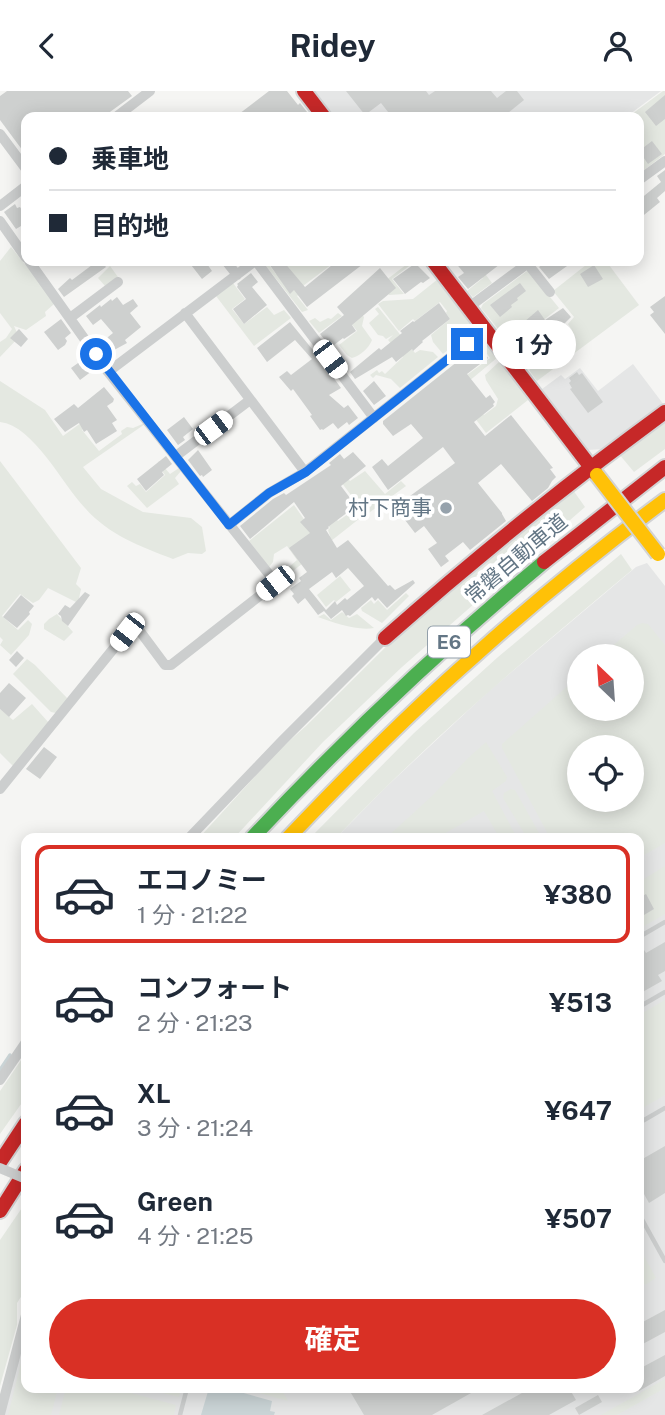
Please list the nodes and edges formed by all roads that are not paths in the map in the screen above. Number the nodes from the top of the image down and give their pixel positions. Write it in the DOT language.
graph roads {
  1 [pos="150,91"];
  2 [pos="304,91"];
  3 [pos="123,112"];
  4 [pos="320,112"];
  5 [pos="0,134"];
  6 [pos="665,161"];
  7 [pos="21,162"];
  8 [pos="644,176"];
  9 [pos="21,190"];
  10 [pos="0,206"];
  11 [pos="0,221"];
  12 [pos="21,251"];
  13 [pos="32,266"];
  14 [pos="230,266"];
  15 [pos="249,266"];
  16 [pos="259,266"];
  17 [pos="437,266"];
  18 [pos="524,266"];
  19 [pos="532,266"];
  20 [pos="237,275"];
  21 [pos="118,282"];
  22 [pos="550,292"];
  23 [pos="469,307"];
  24 [pos="185,313"];
  25 [pos="70,318"];
  26 [pos="486,329"];
  27 [pos="108,372"];
  28 [pos="250,400"];
  29 [pos="665,412"];
  30 [pos="374,418"];
  31 [pos="176,456"];
  32 [pos="665,467"];
  33 [pos="594,470"];
  34 [pos="306,472"];
  35 [pos="665,500"];
  36 [pos="229,525"];
  37 [pos="662,558"];
  38 [pos="385,638"];
  39 [pos="0,789"];
  40 [pos="194,833"];
  41 [pos="257,833"];
  42 [pos="293,833"];
  43 [pos="665,922"];
  44 [pos="644,934"];
  45 [pos="665,992"];
  46 [pos="644,1004"];
  47 [pos="21,1049"];
  48 [pos="0,1080"];
  49 [pos="665,1108"];
  50 [pos="644,1120"];
  51 [pos="21,1130"];
  52 [pos="0,1162"];
  53 [pos="0,1168"];
  54 [pos="21,1177"];
  55 [pos="21,1178"];
  56 [pos="0,1211"];
  57 [pos="644,1223"];
  58 [pos="665,1261"];
  59 [pos="21,1334"];
  60 [pos="186,1393"];
  61 [pos="0,1414"];
  62 [pos="180,1415"];
  1 -- 3 [label="street"];
  2 -- 4 [label="main road"];
  5 -- 7 [label="street"];
  6 -- 8 [label="street"];
  9 -- 10 [label="street"];
  11 -- 12 [label="street"];
  13 -- 25 [label="street"];
  14 -- 20 [label="street"];
  15 -- 20 [label="street"];
  16 -- 30 [label="street"];
  17 -- 23 [label="main road"];
  18 -- 23 [label="street"];
  19 -- 22 [label="street"];
  20 -- 24 [label="street"];
  21 -- 25 [label="street"];
  23 -- 26 [label="main road"];
  24 -- 27 [label="street"];
  24 -- 28 [label="street"];
  25 -- 27 [label="street"];
  26 -- 30 [label="street"];
  26 -- 33 [label="main road"];
  27 -- 31 [label="street"];
  28 -- 31 [label="street"];
  28 -- 34 [label="street"];
  29 -- 33 [label="main road"];
  30 -- 34 [label="street"];
  31 -- 36 [label="street"];
  32 -- 41 [label="main road, 常磐自動車道 / E6"];
  33 -- 37 [label="main road, bridge"];
  33 -- 38 [label="main road"];
  34 -- 36 [label="street"];
  35 -- 42 [label="main road, E6"];
  36 -- 39 [label="street"];
  38 -- 40 [label="street"];
  43 -- 44 [label="lane"];
  45 -- 46 [label="lane"];
  47 -- 48 [label="street"];
  49 -- 50 [label="lane"];
  51 -- 52 [label="main road"];
  53 -- 54 [label="street, bridge"];
  55 -- 56 [label="main road"];
  57 -- 58 [label="lane"];
  59 -- 61 [label="street"];
  60 -- 62 [label="lane"];
}
